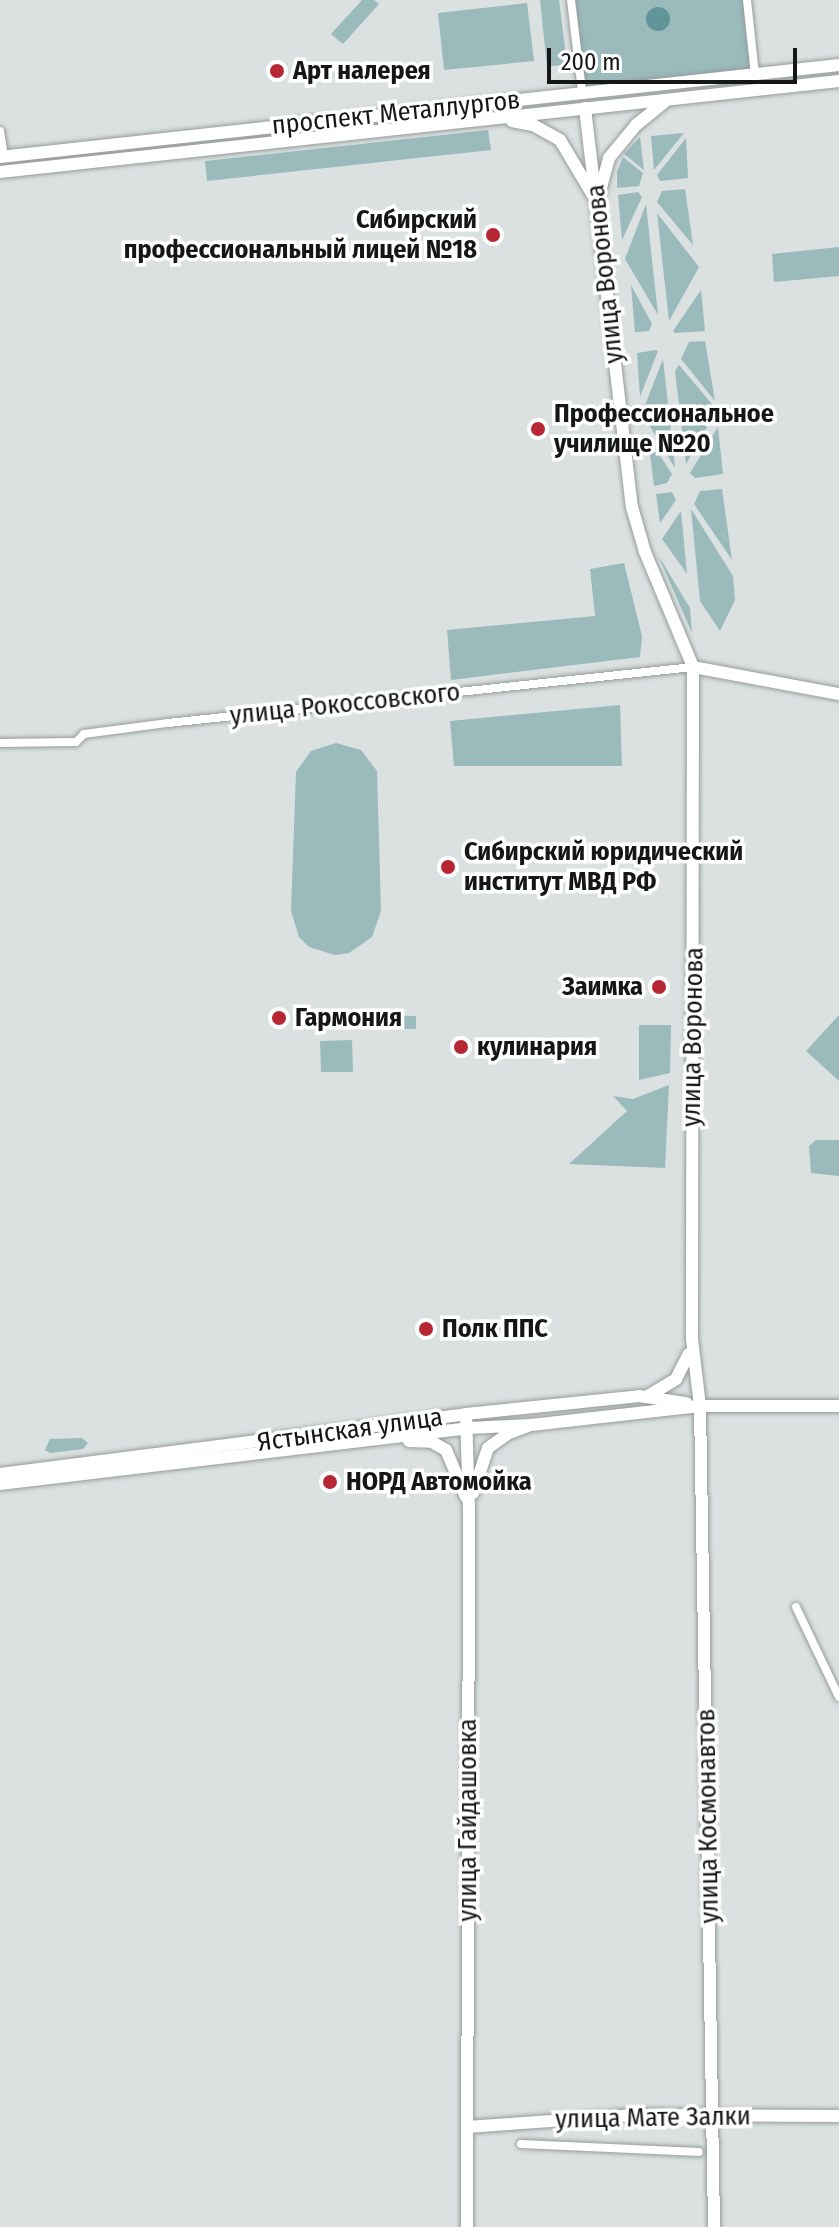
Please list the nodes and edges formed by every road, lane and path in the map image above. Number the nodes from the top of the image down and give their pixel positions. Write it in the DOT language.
graph roads {
  1 [pos="571,0"];
  2 [pos="747,0"];
  3 [pos="839,65"];
  4 [pos="755,75"];
  5 [pos="839,81"];
  6 [pos="757,89"];
  7 [pos="582,91"];
  8 [pos="669,100"];
  9 [pos="585,108"];
  10 [pos="488,119"];
  11 [pos="0,131"];
  12 [pos="2,156"];
  13 [pos="2,171"];
  14 [pos="597,202"];
  15 [pos="693,667"];
  16 [pos="839,694"];
  17 [pos="0,743"];
  18 [pos="692,1339"];
  19 [pos="648,1396"];
  20 [pos="700,1406"];
  21 [pos="839,1406"];
  22 [pos="467,1421"];
  23 [pos="531,1425"];
  24 [pos="374,1440"];
  25 [pos="0,1474"];
  26 [pos="0,1484"];
  27 [pos="469,1508"];
  28 [pos="796,1607"];
  29 [pos="839,1697"];
  30 [pos="839,2116"];
  31 [pos="714,2117"];
  32 [pos="467,2127"];
  33 [pos="521,2144"];
  34 [pos="699,2152"];
  35 [pos="467,2227"];
  36 [pos="714,2227"];
  1 -- 7 [label="street"];
  2 -- 4 [label="street"];
  3 -- 4 [label="main road, проспект Металлургов"];
  4 -- 6 [label="main road"];
  4 -- 7 [label="main road, проспект Металлургов"];
  5 -- 6 [label="main road, проспект Металлургов"];
  6 -- 8 [label="main road, проспект Металлургов"];
  7 -- 9 [label="main road, улица Воронова"];
  7 -- 12 [label="main road, проспект Металлургов"];
  8 -- 9 [label="main road, проспект Металлургов"];
  8 -- 14 [label="main road"];
  9 -- 10 [label="main road, проспект Металлургов"];
  9 -- 14 [label="main road, улица Воронова"];
  10 -- 13 [label="main road, проспект Металлургов"];
  10 -- 14 [label="main road"];
  11 -- 12 [label="street"];
  12 -- 13 [label="main road"];
  14 -- 15 [label="main road, улица Воронова"];
  15 -- 16 [label="main road"];
  15 -- 17 [label="street, улица Рокоссовского"];
  15 -- 18 [label="main road, улица Воронова"];
  18 -- 19 [label="main road"];
  18 -- 20 [label="main road, улица Воронова"];
  19 -- 20 [label="main road, Ястынская улица"];
  19 -- 22 [label="main road, Ястынская улица"];
  20 -- 21 [label="main road, Ястынская улица"];
  20 -- 23 [label="main road, Ястынская улица"];
  20 -- 31 [label="main road, улица Космонавтов"];
  22 -- 23 [label="main road, Ястынская улица"];
  22 -- 24 [label="main road, Ястынская улица"];
  22 -- 25 [label="main road, Ястынская улица"];
  22 -- 27 [label="main road, улица Гайдашовка"];
  23 -- 27 [label="main road"];
  24 -- 26 [label="main road, Ястынская улица"];
  24 -- 27 [label="main road"];
  27 -- 32 [label="main road, улица Гайдашовка"];
  28 -- 29 [label="street"];
  30 -- 31 [label="main road, улица Мате Залки"];
  31 -- 32 [label="main road, улица Мате Залки"];
  31 -- 36 [label="main road, улица Космонавтов"];
  32 -- 35 [label="main road, улица Гайдашовка"];
  33 -- 34 [label="street"];
}
